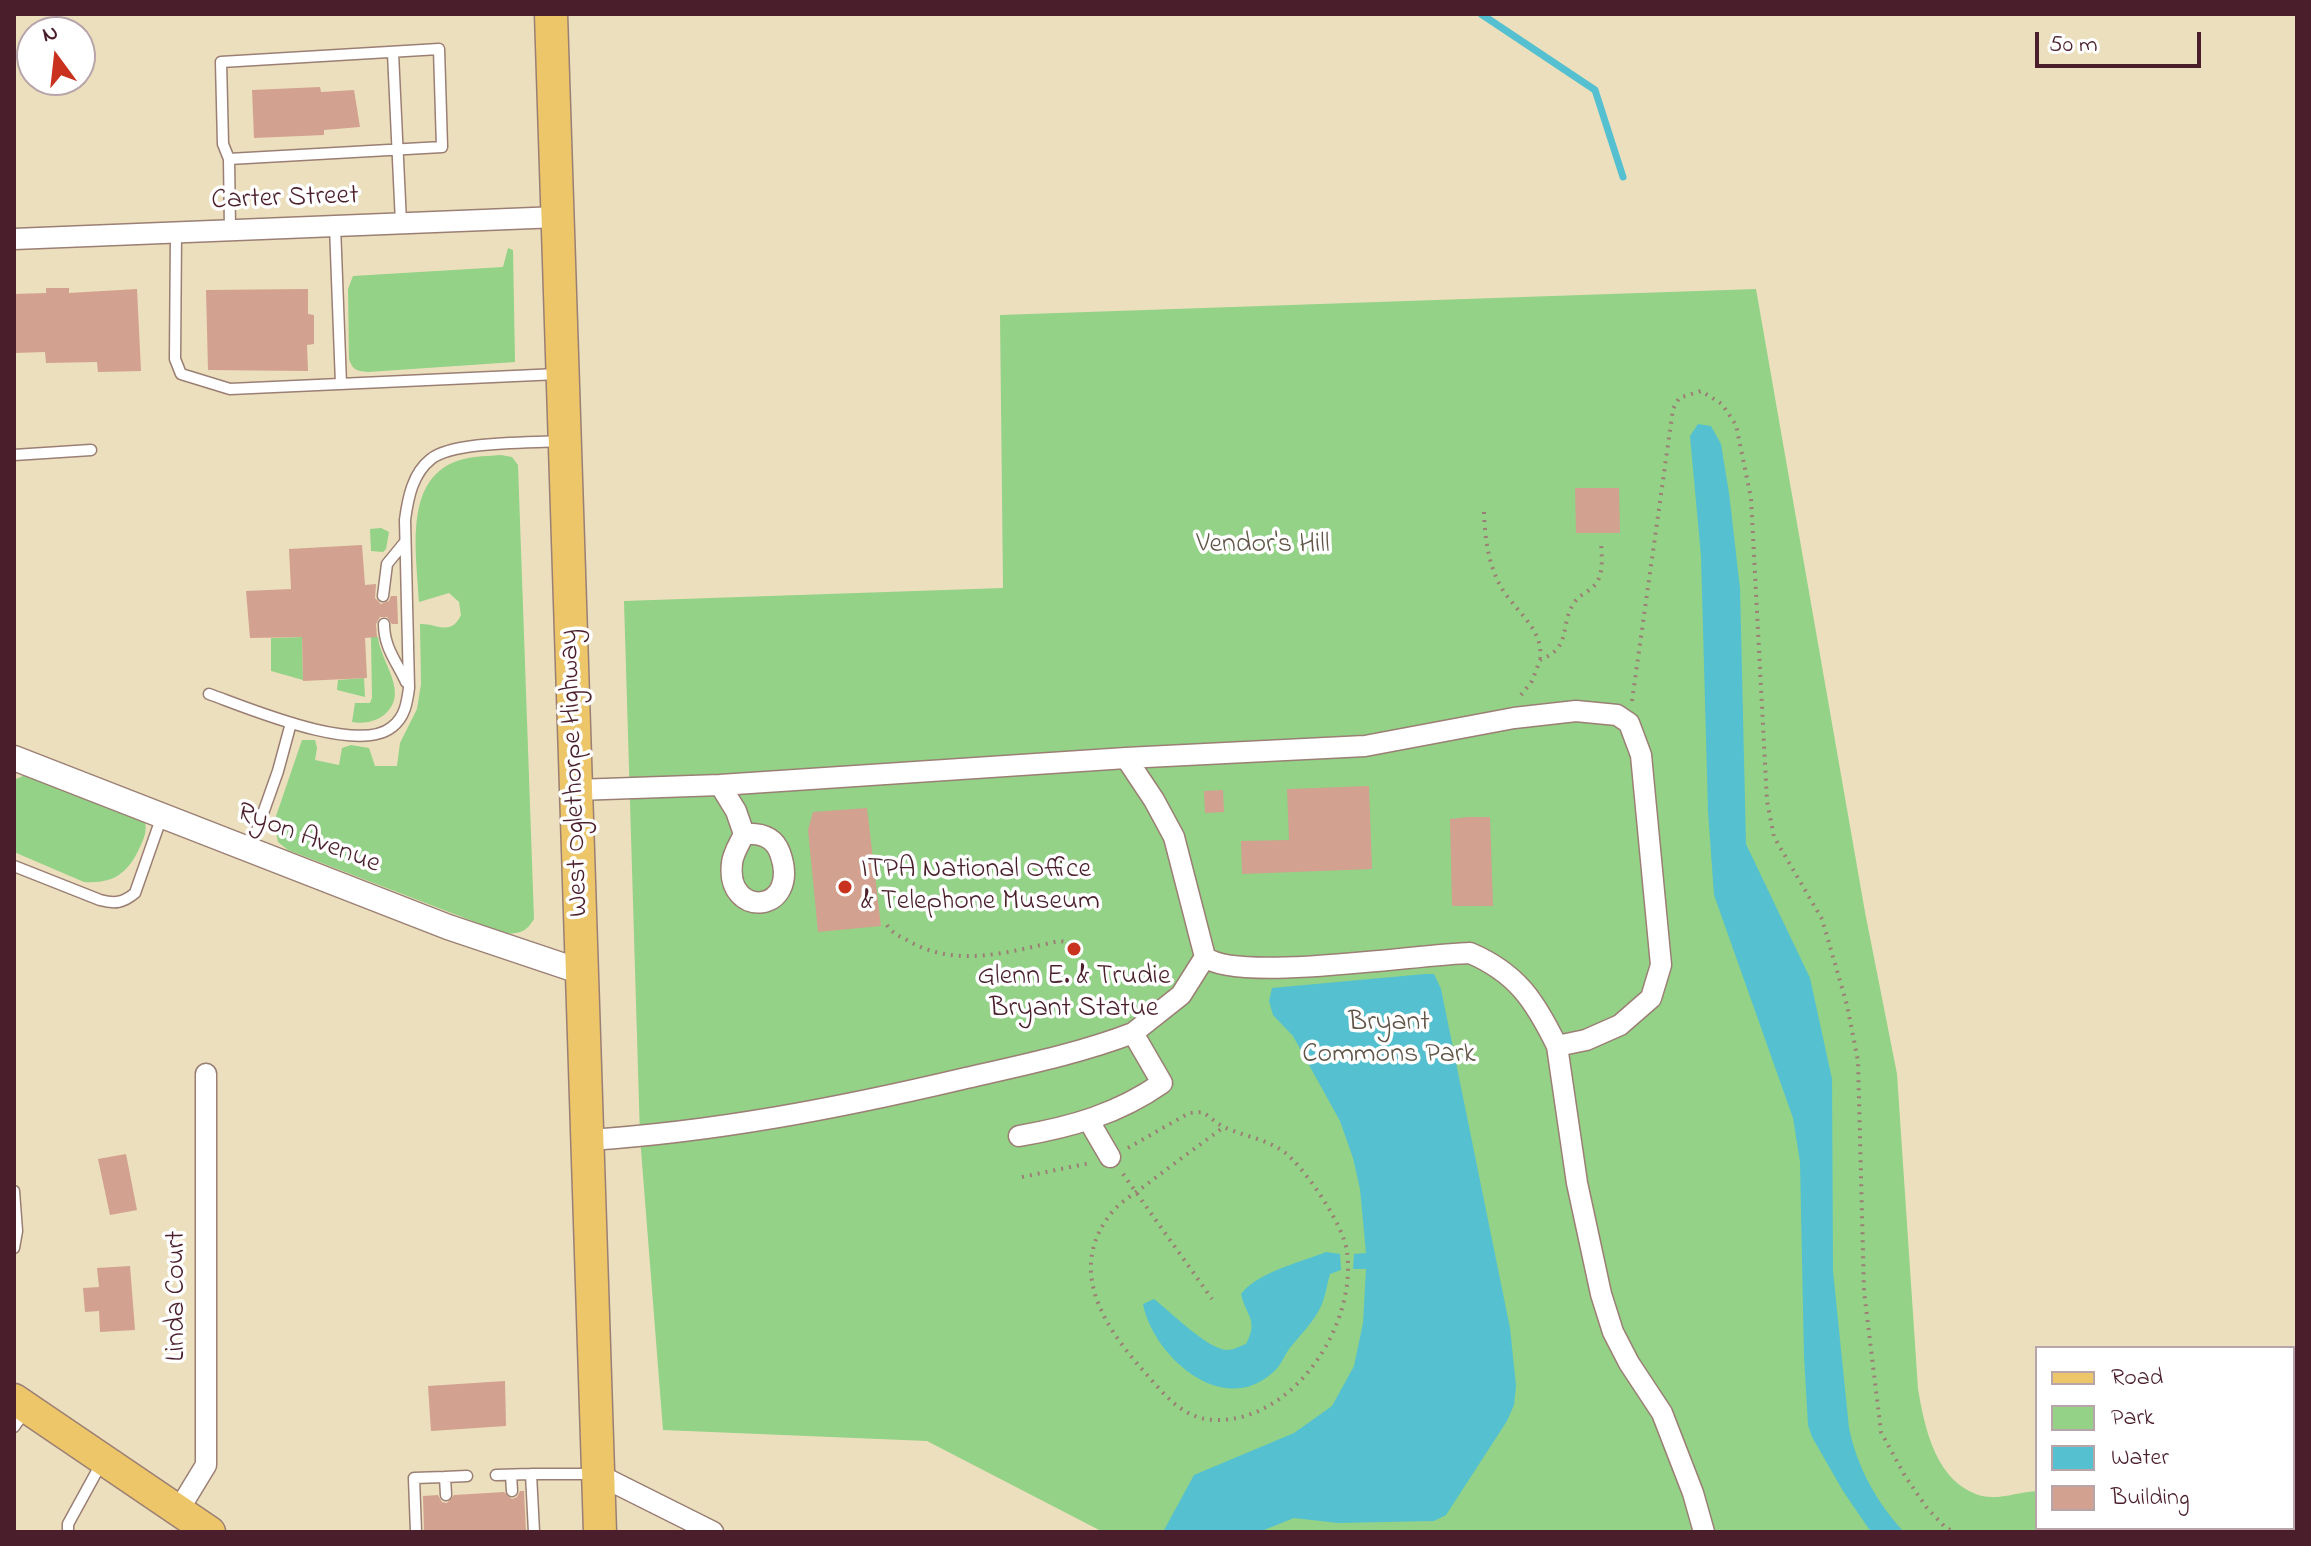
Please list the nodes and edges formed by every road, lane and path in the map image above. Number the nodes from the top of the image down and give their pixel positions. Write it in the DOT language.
graph roads {
  1 [pos="551,14"];
  2 [pos="393,53"];
  3 [pos="398,150"];
  4 [pos="229,159"];
  5 [pos="558,217"];
  6 [pos="401,223"];
  7 [pos="335,226"];
  8 [pos="230,230"];
  9 [pos="176,232"];
  10 [pos="14,239"];
  11 [pos="563,374"];
  12 [pos="341,384"];
  13 [pos="565,441"];
  14 [pos="91,450"];
  15 [pos="14,455"];
  16 [pos="1484,512"];
  17 [pos="405,542"];
  18 [pos="1601,543"];
  19 [pos="383,596"];
  20 [pos="384,624"];
  21 [pos="1540,660"];
  22 [pos="409,688"];
  23 [pos="209,694"];
  24 [pos="1514,718"];
  25 [pos="291,723"];
  26 [pos="1629,723"];
  27 [pos="14,758"];
  28 [pos="1126,758"];
  29 [pos="720,785"];
  30 [pos="576,790"];
  31 [pos="162,816"];
  32 [pos="744,834"];
  33 [pos="250,850"];
  34 [pos="14,866"];
  35 [pos="887,925"];
  36 [pos="1067,942"];
  37 [pos="1205,957"];
  38 [pos="582,972"];
  39 [pos="1133,1033"];
  40 [pos="1557,1046"];
  41 [pos="206,1074"];
  42 [pos="1089,1121"];
  43 [pos="1224,1127"];
  44 [pos="1019,1136"];
  45 [pos="588,1140"];
  46 [pos="1110,1157"];
  47 [pos="1022,1177"];
  48 [pos="14,1191"];
  49 [pos="1136,1193"];
  50 [pos="14,1248"];
  51 [pos="1212,1299"];
  52 [pos="18,1412"];
  53 [pos="103,1460"];
  54 [pos="531,1474"];
  55 [pos="496,1475"];
  56 [pos="511,1475"];
  57 [pos="599,1475"];
  58 [pos="467,1476"];
  59 [pos="445,1477"];
  60 [pos="512,1491"];
  61 [pos="446,1495"];
  62 [pos="178,1511"];
  63 [pos="68,1532"];
  64 [pos="210,1532"];
  65 [pos="416,1532"];
  66 [pos="534,1532"];
  67 [pos="600,1532"];
  68 [pos="713,1532"];
  69 [pos="1704,1532"];
  70 [pos="1956,1532"];
  71 [pos="2047,1532"];
  72 [pos="2120,1532"];
  1 -- 5 [label="highway, West Oglethorpe Highway"];
  2 -- 3 [label="lane"];
  2 -- 3 [label="lane"];
  2 -- 4 [label="lane"];
  3 -- 4 [label="lane"];
  3 -- 6 [label="lane"];
  4 -- 8 [label="lane"];
  5 -- 6 [label="street, Carter Street"];
  5 -- 11 [label="highway, West Oglethorpe Highway"];
  6 -- 7 [label="street, Carter Street"];
  7 -- 8 [label="street, Carter Street"];
  7 -- 12 [label="lane"];
  8 -- 9 [label="street, Carter Street"];
  9 -- 10 [label="street, Carter Street"];
  9 -- 12 [label="lane"];
  11 -- 12 [label="lane"];
  11 -- 13 [label="highway, West Oglethorpe Highway"];
  13 -- 17 [label="lane"];
  13 -- 30 [label="highway, West Oglethorpe Highway"];
  14 -- 15 [label="lane"];
  16 -- 21 [label="path"];
  17 -- 19 [label="lane"];
  17 -- 22 [label="lane"];
  18 -- 21 [label="path"];
  20 -- 22 [label="lane"];
  21 -- 24 [label="path"];
  22 -- 25 [label="lane"];
  23 -- 25 [label="lane"];
  24 -- 26 [label="street"];
  24 -- 28 [label="street"];
  25 -- 33 [label="lane"];
  26 -- 40 [label="street"];
  26 -- 70 [label="path"];
  27 -- 31 [label="street, Ryon Avenue"];
  28 -- 29 [label="street"];
  28 -- 37 [label="street"];
  29 -- 30 [label="street"];
  29 -- 32 [label="street"];
  30 -- 38 [label="highway, West Oglethorpe Highway"];
  31 -- 33 [label="street, Ryon Avenue"];
  31 -- 34 [label="lane"];
  33 -- 38 [label="street, Ryon Avenue"];
  35 -- 36 [label="path"];
  37 -- 39 [label="street"];
  37 -- 40 [label="street"];
  38 -- 45 [label="highway, West Oglethorpe Highway"];
  39 -- 42 [label="street"];
  39 -- 45 [label="street"];
  40 -- 69 [label="street"];
  41 -- 62 [label="street, Linda Court"];
  42 -- 44 [label="street"];
  42 -- 46 [label="street"];
  43 -- 46 [label="path"];
  43 -- 49 [label="path"];
  43 -- 49 [label="path"];
  45 -- 57 [label="highway, West Oglethorpe Highway"];
  46 -- 47 [label="path"];
  48 -- 50 [label="lane"];
  49 -- 51 [label="path"];
  52 -- 53 [label="main road"];
  53 -- 62 [label="main road"];
  53 -- 63 [label="lane"];
  54 -- 56 [label="lane"];
  54 -- 57 [label="lane"];
  54 -- 66 [label="lane"];
  55 -- 56 [label="lane"];
  56 -- 60 [label="lane"];
  57 -- 67 [label="highway, West Oglethorpe Highway"];
  57 -- 68 [label="street"];
  58 -- 59 [label="lane"];
  59 -- 61 [label="lane"];
  59 -- 65 [label="lane"];
  62 -- 64 [label="main road"];
  71 -- 72 [label="path"];
}
